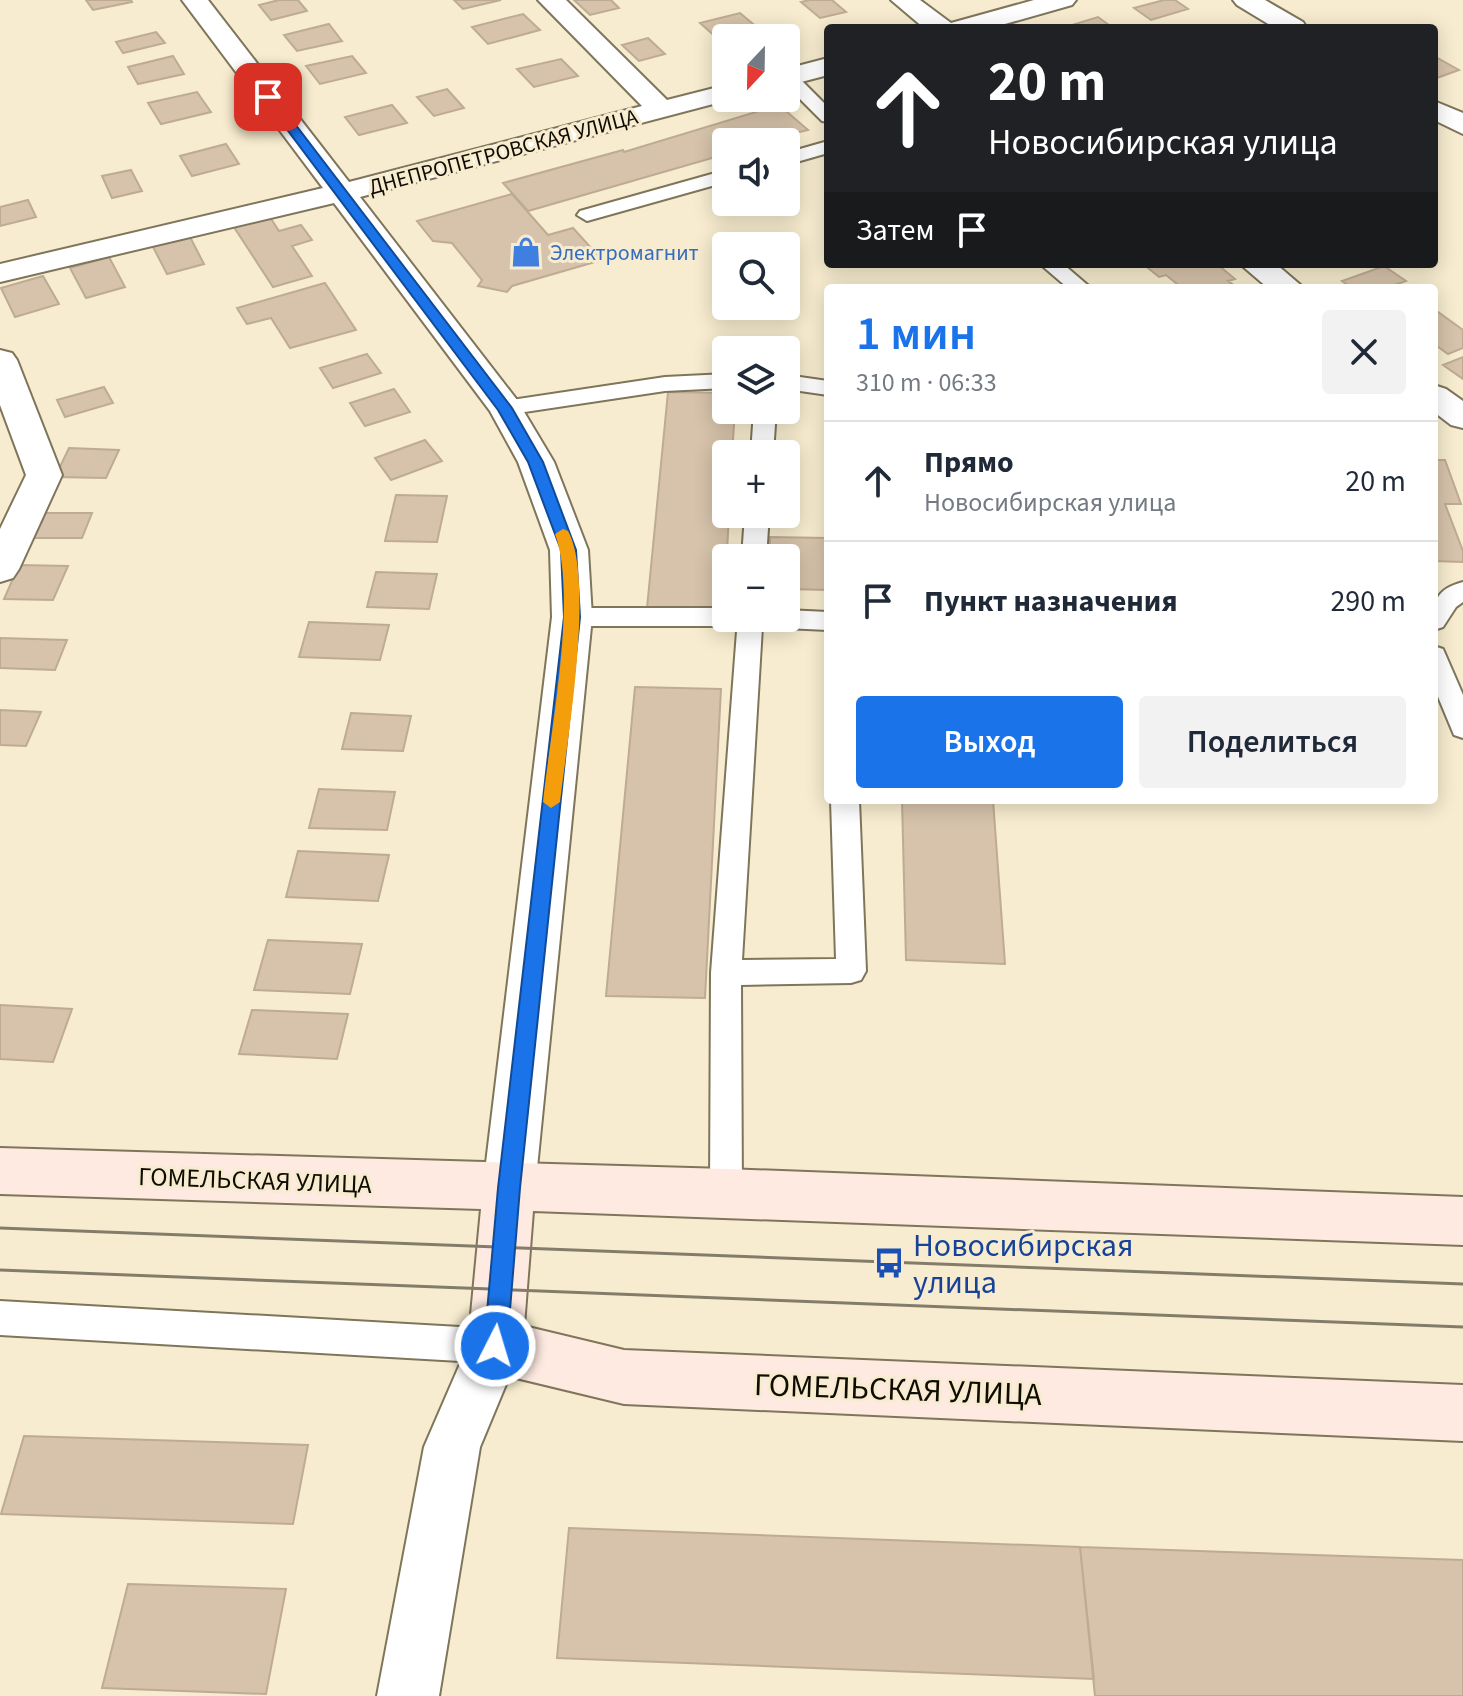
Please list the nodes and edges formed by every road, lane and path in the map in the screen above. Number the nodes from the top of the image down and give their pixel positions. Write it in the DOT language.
graph roads {
  1 [pos="195,0"];
  2 [pos="551,0"];
  3 [pos="904,0"];
  4 [pos="1063,0"];
  5 [pos="1246,0"];
  6 [pos="936,24"];
  7 [pos="976,24"];
  8 [pos="1287,24"];
  9 [pos="824,67"];
  10 [pos="800,74"];
  11 [pos="800,90"];
  12 [pos="712,97"];
  13 [pos="661,110"];
  14 [pos="1438,111"];
  15 [pos="824,113"];
  16 [pos="1463,125"];
  17 [pos="824,148"];
  18 [pos="800,155"];
  19 [pos="712,180"];
  20 [pos="340,193"];
  21 [pos="587,215"];
  22 [pos="1055,268"];
  23 [pos="1261,268"];
  24 [pos="0,273"];
  25 [pos="1076,284"];
  26 [pos="1283,284"];
  27 [pos="0,360"];
  28 [pos="712,382"];
  29 [pos="800,384"];
  30 [pos="824,387"];
  31 [pos="1438,399"];
  32 [pos="505,408"];
  33 [pos="1463,417"];
  34 [pos="0,569"];
  35 [pos="1463,590"];
  36 [pos="1438,615"];
  37 [pos="572,617"];
  38 [pos="712,617"];
  39 [pos="800,620"];
  40 [pos="824,621"];
  41 [pos="749,632"];
  42 [pos="1438,665"];
  43 [pos="1463,728"];
  44 [pos="845,804"];
  45 [pos="726,973"];
  46 [pos="0,1171"];
  47 [pos="509,1188"];
  48 [pos="726,1193"];
  49 [pos="1463,1221"];
  50 [pos="0,1318"];
  51 [pos="495,1346"];
  52 [pos="1463,1413"];
  53 [pos="408,1696"];
  1 -- 20 [label="street"];
  2 -- 13 [label="street"];
  3 -- 6 [label="street"];
  4 -- 7 [label="street"];
  5 -- 8 [label="street"];
  9 -- 10 [label="street"];
  11 -- 15 [label="lane"];
  12 -- 13 [label="street, ДНЕПРОПЕТРОВСКАЯ УЛИЦА"];
  13 -- 20 [label="street, ДНЕПРОПЕТРОВСКАЯ УЛИЦА"];
  14 -- 16 [label="street"];
  17 -- 18 [label="lane"];
  19 -- 21 [label="lane"];
  20 -- 24 [label="street, ДНЕПРОПЕТРОВСКАЯ УЛИЦА"];
  20 -- 32 [label="street"];
  22 -- 25 [label="lane"];
  23 -- 26 [label="street"];
  27 -- 34 [label="street"];
  28 -- 32 [label="lane"];
  29 -- 30 [label="lane"];
  31 -- 33 [label="street"];
  32 -- 37 [label="street"];
  35 -- 36 [label="lane"];
  37 -- 38 [label="lane"];
  37 -- 47 [label="street"];
  39 -- 40 [label="lane"];
  41 -- 45 [label="lane"];
  42 -- 43 [label="lane"];
  44 -- 45 [label="lane"];
  45 -- 48 [label="lane"];
  46 -- 47 [label="street, ГОМЕЛЬСКАЯ УЛИЦА"];
  47 -- 48 [label="street, ГОМЕЛЬСКАЯ УЛИЦА"];
  47 -- 51 [label="street"];
  48 -- 49 [label="street, ГОМЕЛЬСКАЯ УЛИЦА"];
  50 -- 51 [label="lane"];
  51 -- 52 [label="street, ГОМЕЛЬСКАЯ УЛИЦА"];
  51 -- 53 [label="street"];
}
